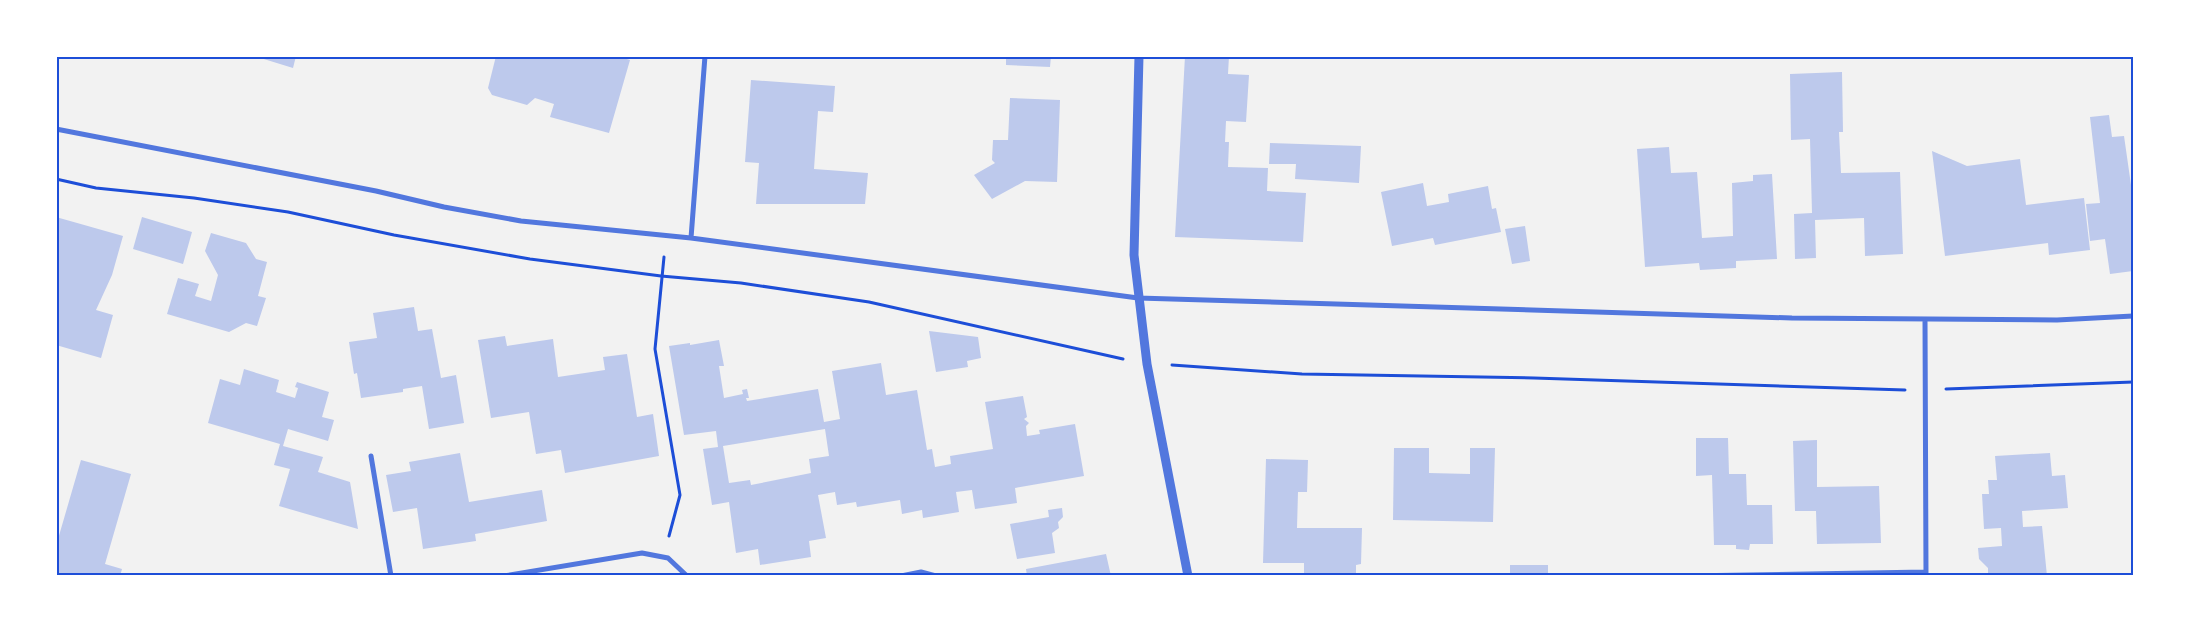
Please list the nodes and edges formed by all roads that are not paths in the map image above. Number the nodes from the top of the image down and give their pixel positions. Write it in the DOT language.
graph roads {
  1 [pos="705,56"];
  2 [pos="1139,56"];
  3 [pos="56,129"];
  4 [pos="691,238"];
  5 [pos="1138,298"];
  6 [pos="2133,316"];
  7 [pos="1925,319"];
  8 [pos="371,456"];
  9 [pos="1926,574"];
  10 [pos="391,576"];
  11 [pos="504,576"];
  12 [pos="688,576"];
  13 [pos="901,576"];
  14 [pos="936,576"];
  15 [pos="1188,576"];
  16 [pos="1685,576"];
  1 -- 4 [label="street"];
  2 -- 5 [label="street"];
  3 -- 4 [label="street"];
  4 -- 5 [label="street"];
  5 -- 7 [label="street"];
  5 -- 15 [label="street"];
  6 -- 7 [label="street"];
  7 -- 9 [label="street"];
  8 -- 10 [label="street"];
  9 -- 16 [label="street"];
  11 -- 12 [label="street"];
  13 -- 14 [label="street"];
}
